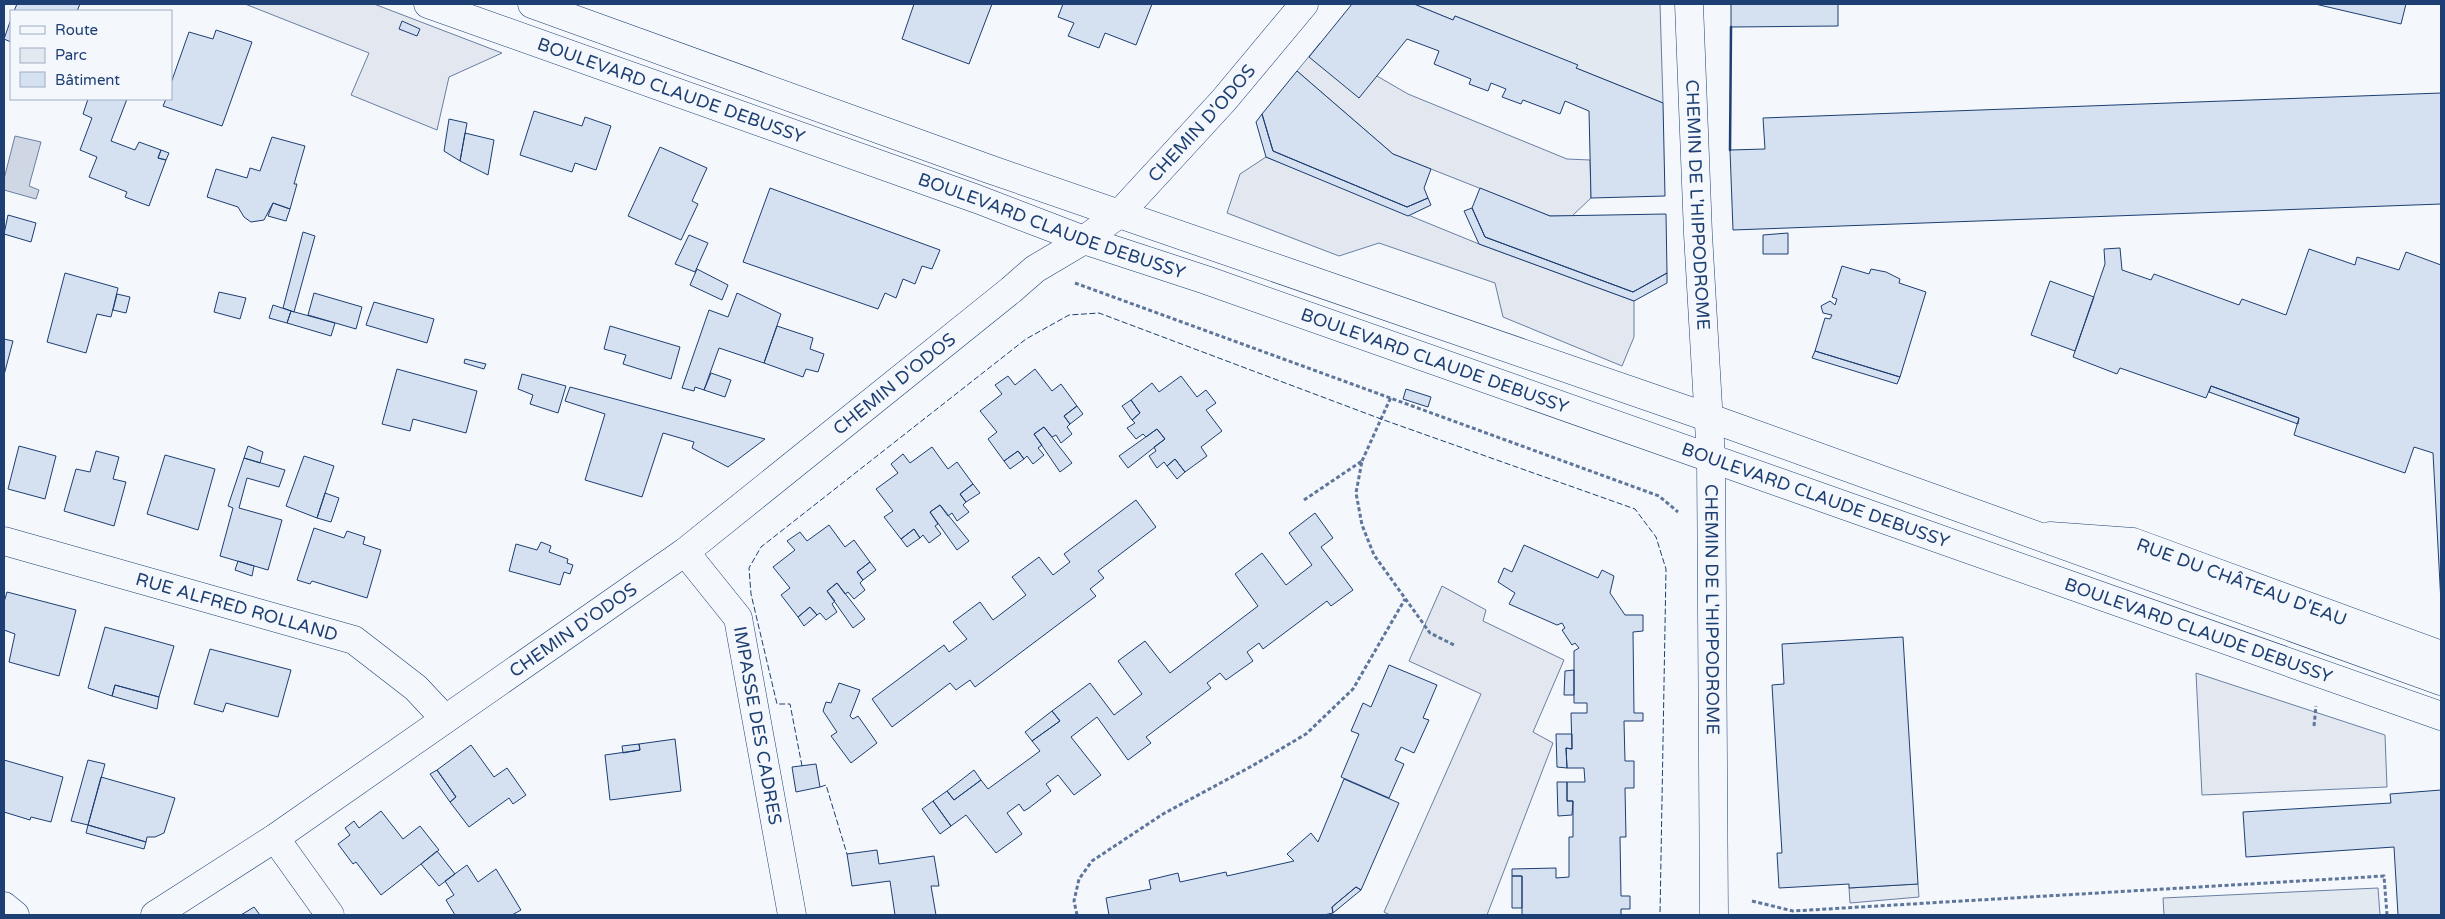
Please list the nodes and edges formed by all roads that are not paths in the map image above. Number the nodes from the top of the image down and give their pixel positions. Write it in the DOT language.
graph roads {
  1 [pos="428,4"];
  2 [pos="532,4"];
  3 [pos="1304,4"];
  4 [pos="1689,4"];
  5 [pos="1120,213"];
  6 [pos="1084,240"];
  7 [pos="1710,418"];
  8 [pos="1711,458"];
  9 [pos="2035,535"];
  10 [pos="4,541"];
  11 [pos="686,552"];
  12 [pos="2441,655"];
  13 [pos="2441,681"];
  14 [pos="2441,716"];
  15 [pos="445,719"];
  16 [pos="275,838"];
  17 [pos="4,906"];
  18 [pos="16,915"];
  19 [pos="155,915"];
  20 [pos="330,915"];
  21 [pos="792,915"];
  22 [pos="1714,915"];
  1 -- 6 [label="main road, BOULEVARD CLAUDE DEBUSSY"];
  2 -- 5 [label="main road, BOULEVARD CLAUDE DEBUSSY"];
  3 -- 5 [label="main road, CHEMIN D'ODOS"];
  4 -- 7 [label="main road, CHEMIN DE L'HIPPODROME"];
  5 -- 6 [label="main road, CHEMIN D'ODOS"];
  5 -- 7 [label="main road, BOULEVARD CLAUDE DEBUSSY"];
  6 -- 8 [label="main road, BOULEVARD CLAUDE DEBUSSY"];
  6 -- 11 [label="main road, CHEMIN D'ODOS"];
  7 -- 8 [label="main road, CHEMIN DE L'HIPPODROME"];
  7 -- 9 [label="main road, BOULEVARD CLAUDE DEBUSSY"];
  8 -- 14 [label="main road, BOULEVARD CLAUDE DEBUSSY"];
  8 -- 22 [label="main road, CHEMIN DE L'HIPPODROME"];
  9 -- 12 [label="main road, RUE DU CHÂTEAU D'EAU"];
  9 -- 13 [label="main road, BOULEVARD CLAUDE DEBUSSY"];
  10 -- 15 [label="main road, RUE ALFRED ROLLAND"];
  11 -- 15 [label="main road, CHEMIN D'ODOS"];
  11 -- 21 [label="main road, IMPASSE DES CADRES"];
  15 -- 16 [label="main road, CHEMIN D'ODOS"];
  16 -- 19 [label="main road, CHEMIN D'ODOS"];
  16 -- 20 [label="main road"];
  17 -- 18 [label="main road"];
}
